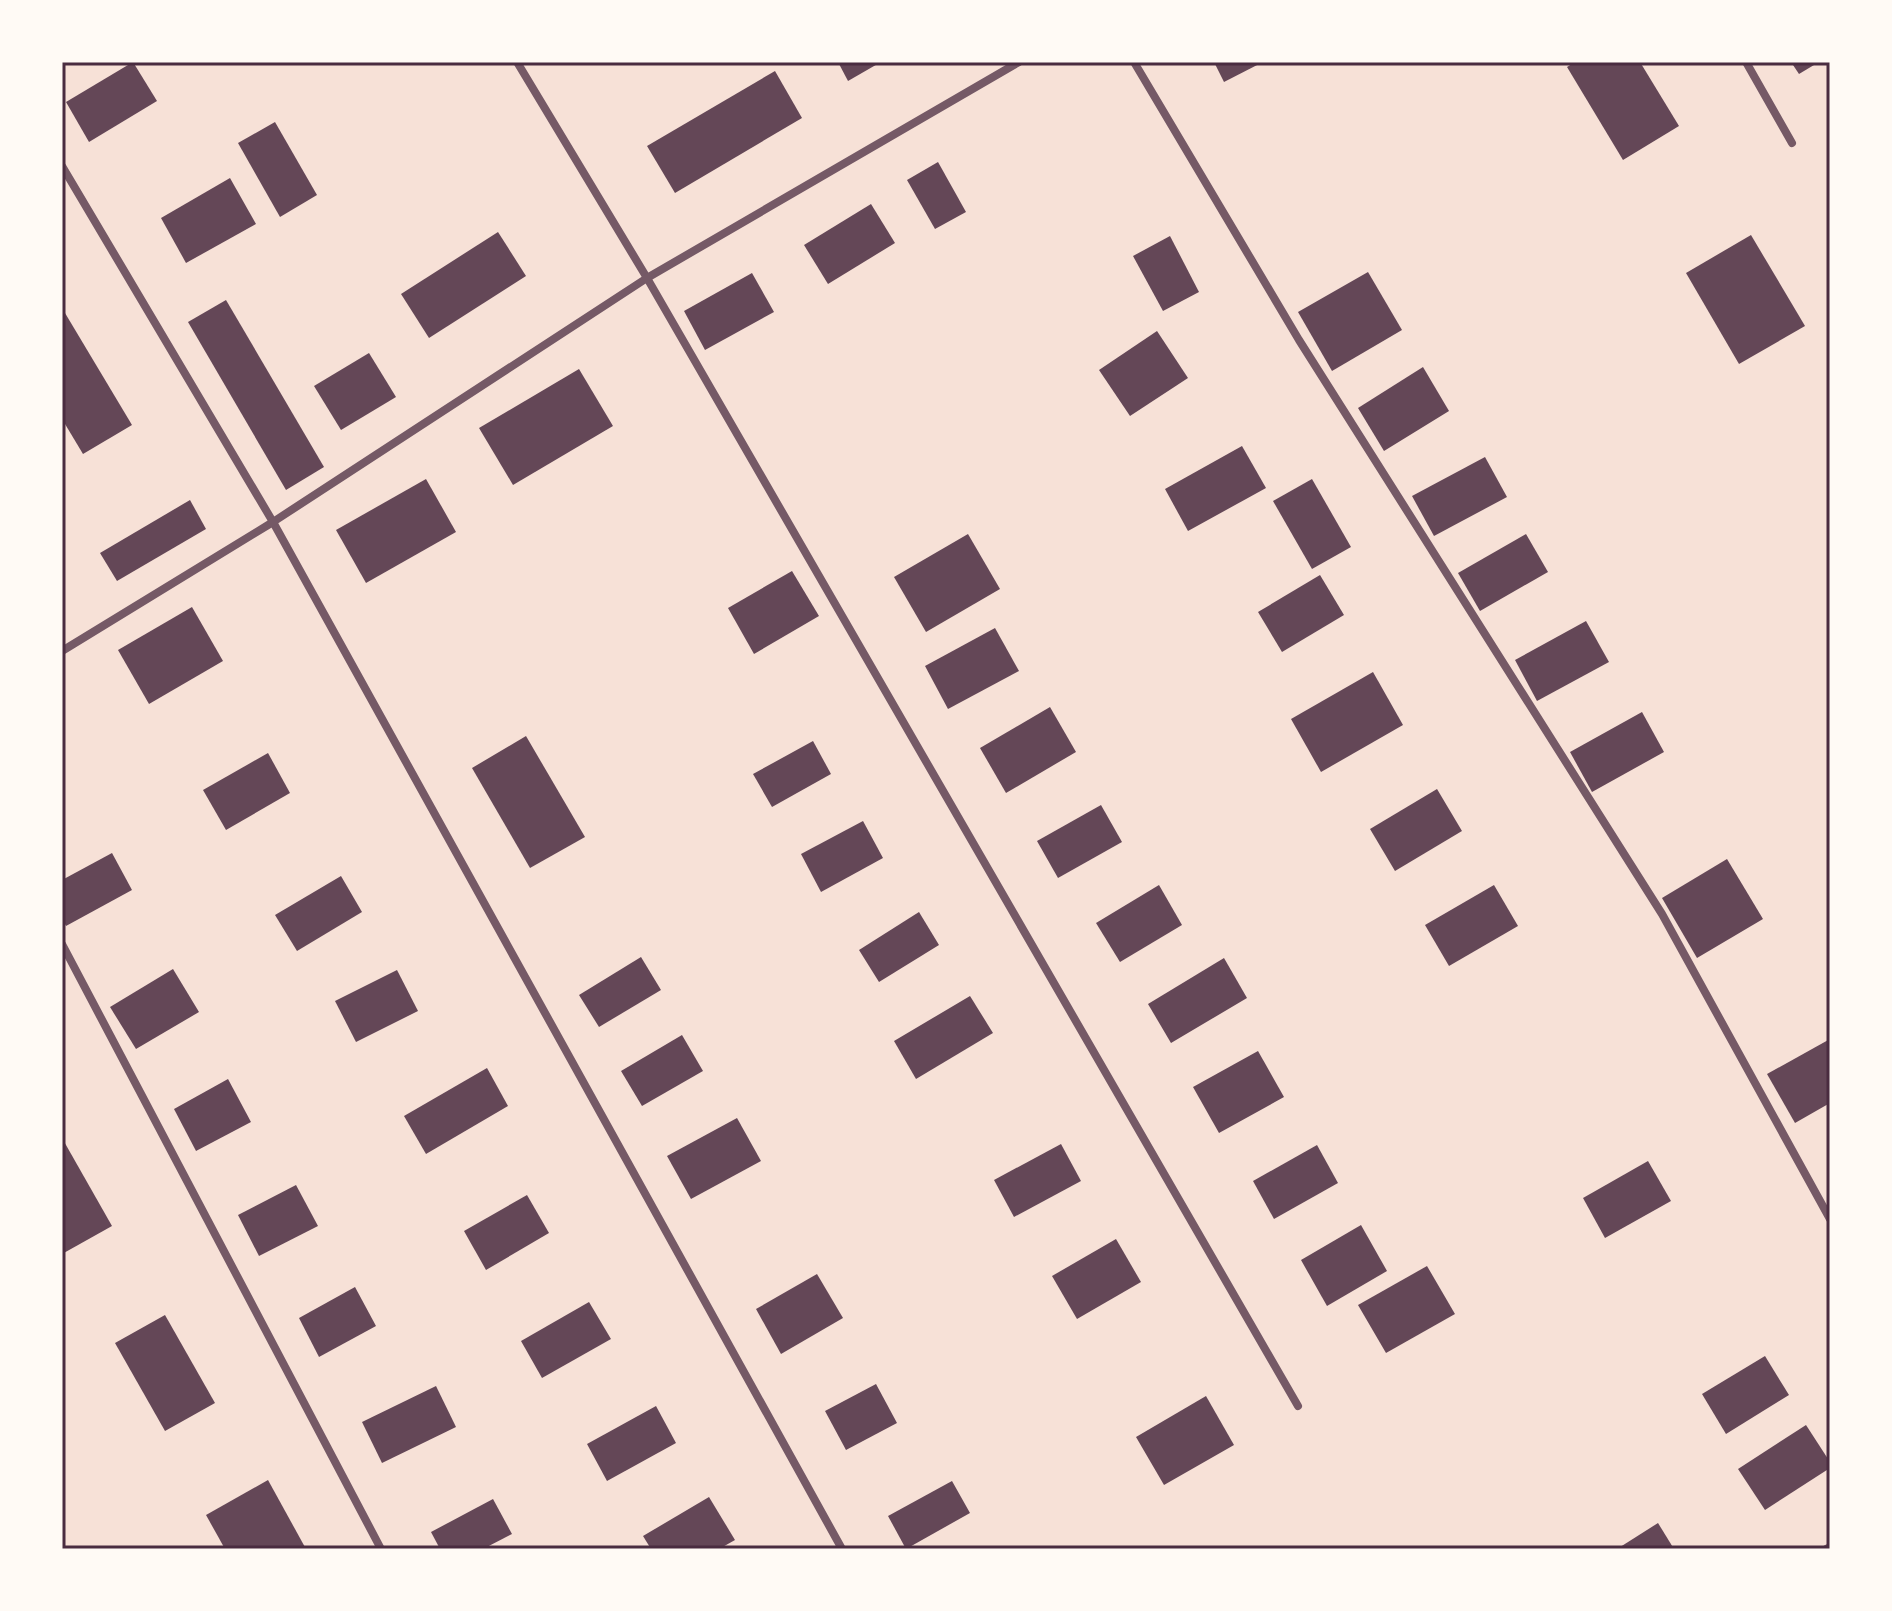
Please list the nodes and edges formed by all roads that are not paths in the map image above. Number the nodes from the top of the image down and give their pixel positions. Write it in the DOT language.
graph roads {
  1 [pos="517,62"];
  2 [pos="1019,62"];
  3 [pos="1134,62"];
  4 [pos="1746,62"];
  5 [pos="1792,143"];
  6 [pos="62,166"];
  7 [pos="647,278"];
  8 [pos="273,522"];
  9 [pos="62,651"];
  10 [pos="62,944"];
  11 [pos="1830,1219"];
  12 [pos="1298,1406"];
  13 [pos="381,1549"];
  14 [pos="842,1549"];
  1 -- 7 [label="street"];
  2 -- 7 [label="street"];
  3 -- 11 [label="street"];
  4 -- 5 [label="street"];
  6 -- 8 [label="street"];
  7 -- 8 [label="street"];
  7 -- 12 [label="street"];
  8 -- 9 [label="street"];
  8 -- 14 [label="street"];
  10 -- 13 [label="street"];
}
